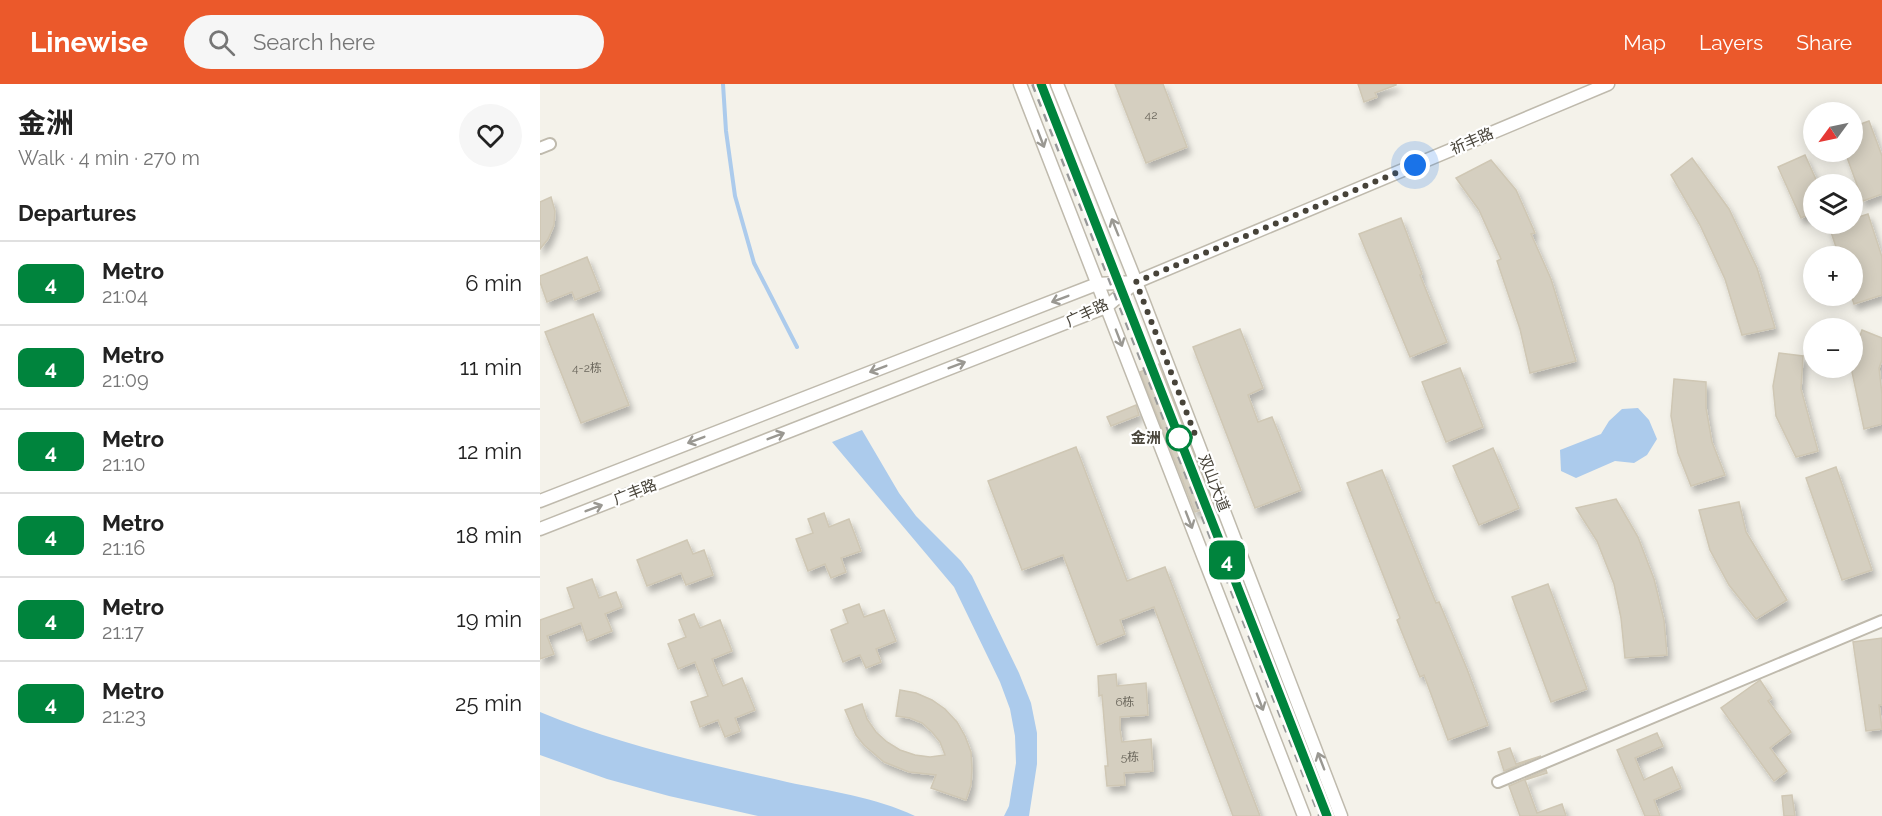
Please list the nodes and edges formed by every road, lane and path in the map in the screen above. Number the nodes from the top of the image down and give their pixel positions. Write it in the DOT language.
graph roads {
  1 [pos="1020,84"];
  2 [pos="1058,84"];
  3 [pos="1608,84"];
  4 [pos="1136,282"];
  5 [pos="1097,284"];
  6 [pos="1106,307"];
  7 [pos="540,501"];
  8 [pos="540,529"];
  9 [pos="1882,621"];
  10 [pos="1498,782"];
  11 [pos="1304,816"];
  12 [pos="1341,816"];
  1 -- 5 [label="street, one-way"];
  4 -- 2 [label="street, 双山大道, one-way"];
  3 -- 4 [label="street, 祈丰路"];
  4 -- 5 [label="street, 广丰路"];
  4 -- 6 [label="street, 广丰路"];
  12 -- 4 [label="street, 双山大道, one-way"];
  5 -- 6 [label="street"];
  5 -- 7 [label="street, 广丰路, one-way"];
  8 -- 6 [label="street, 广丰路, one-way"];
  6 -- 11 [label="street, one-way"];
  9 -- 10 [label="street"];
}
